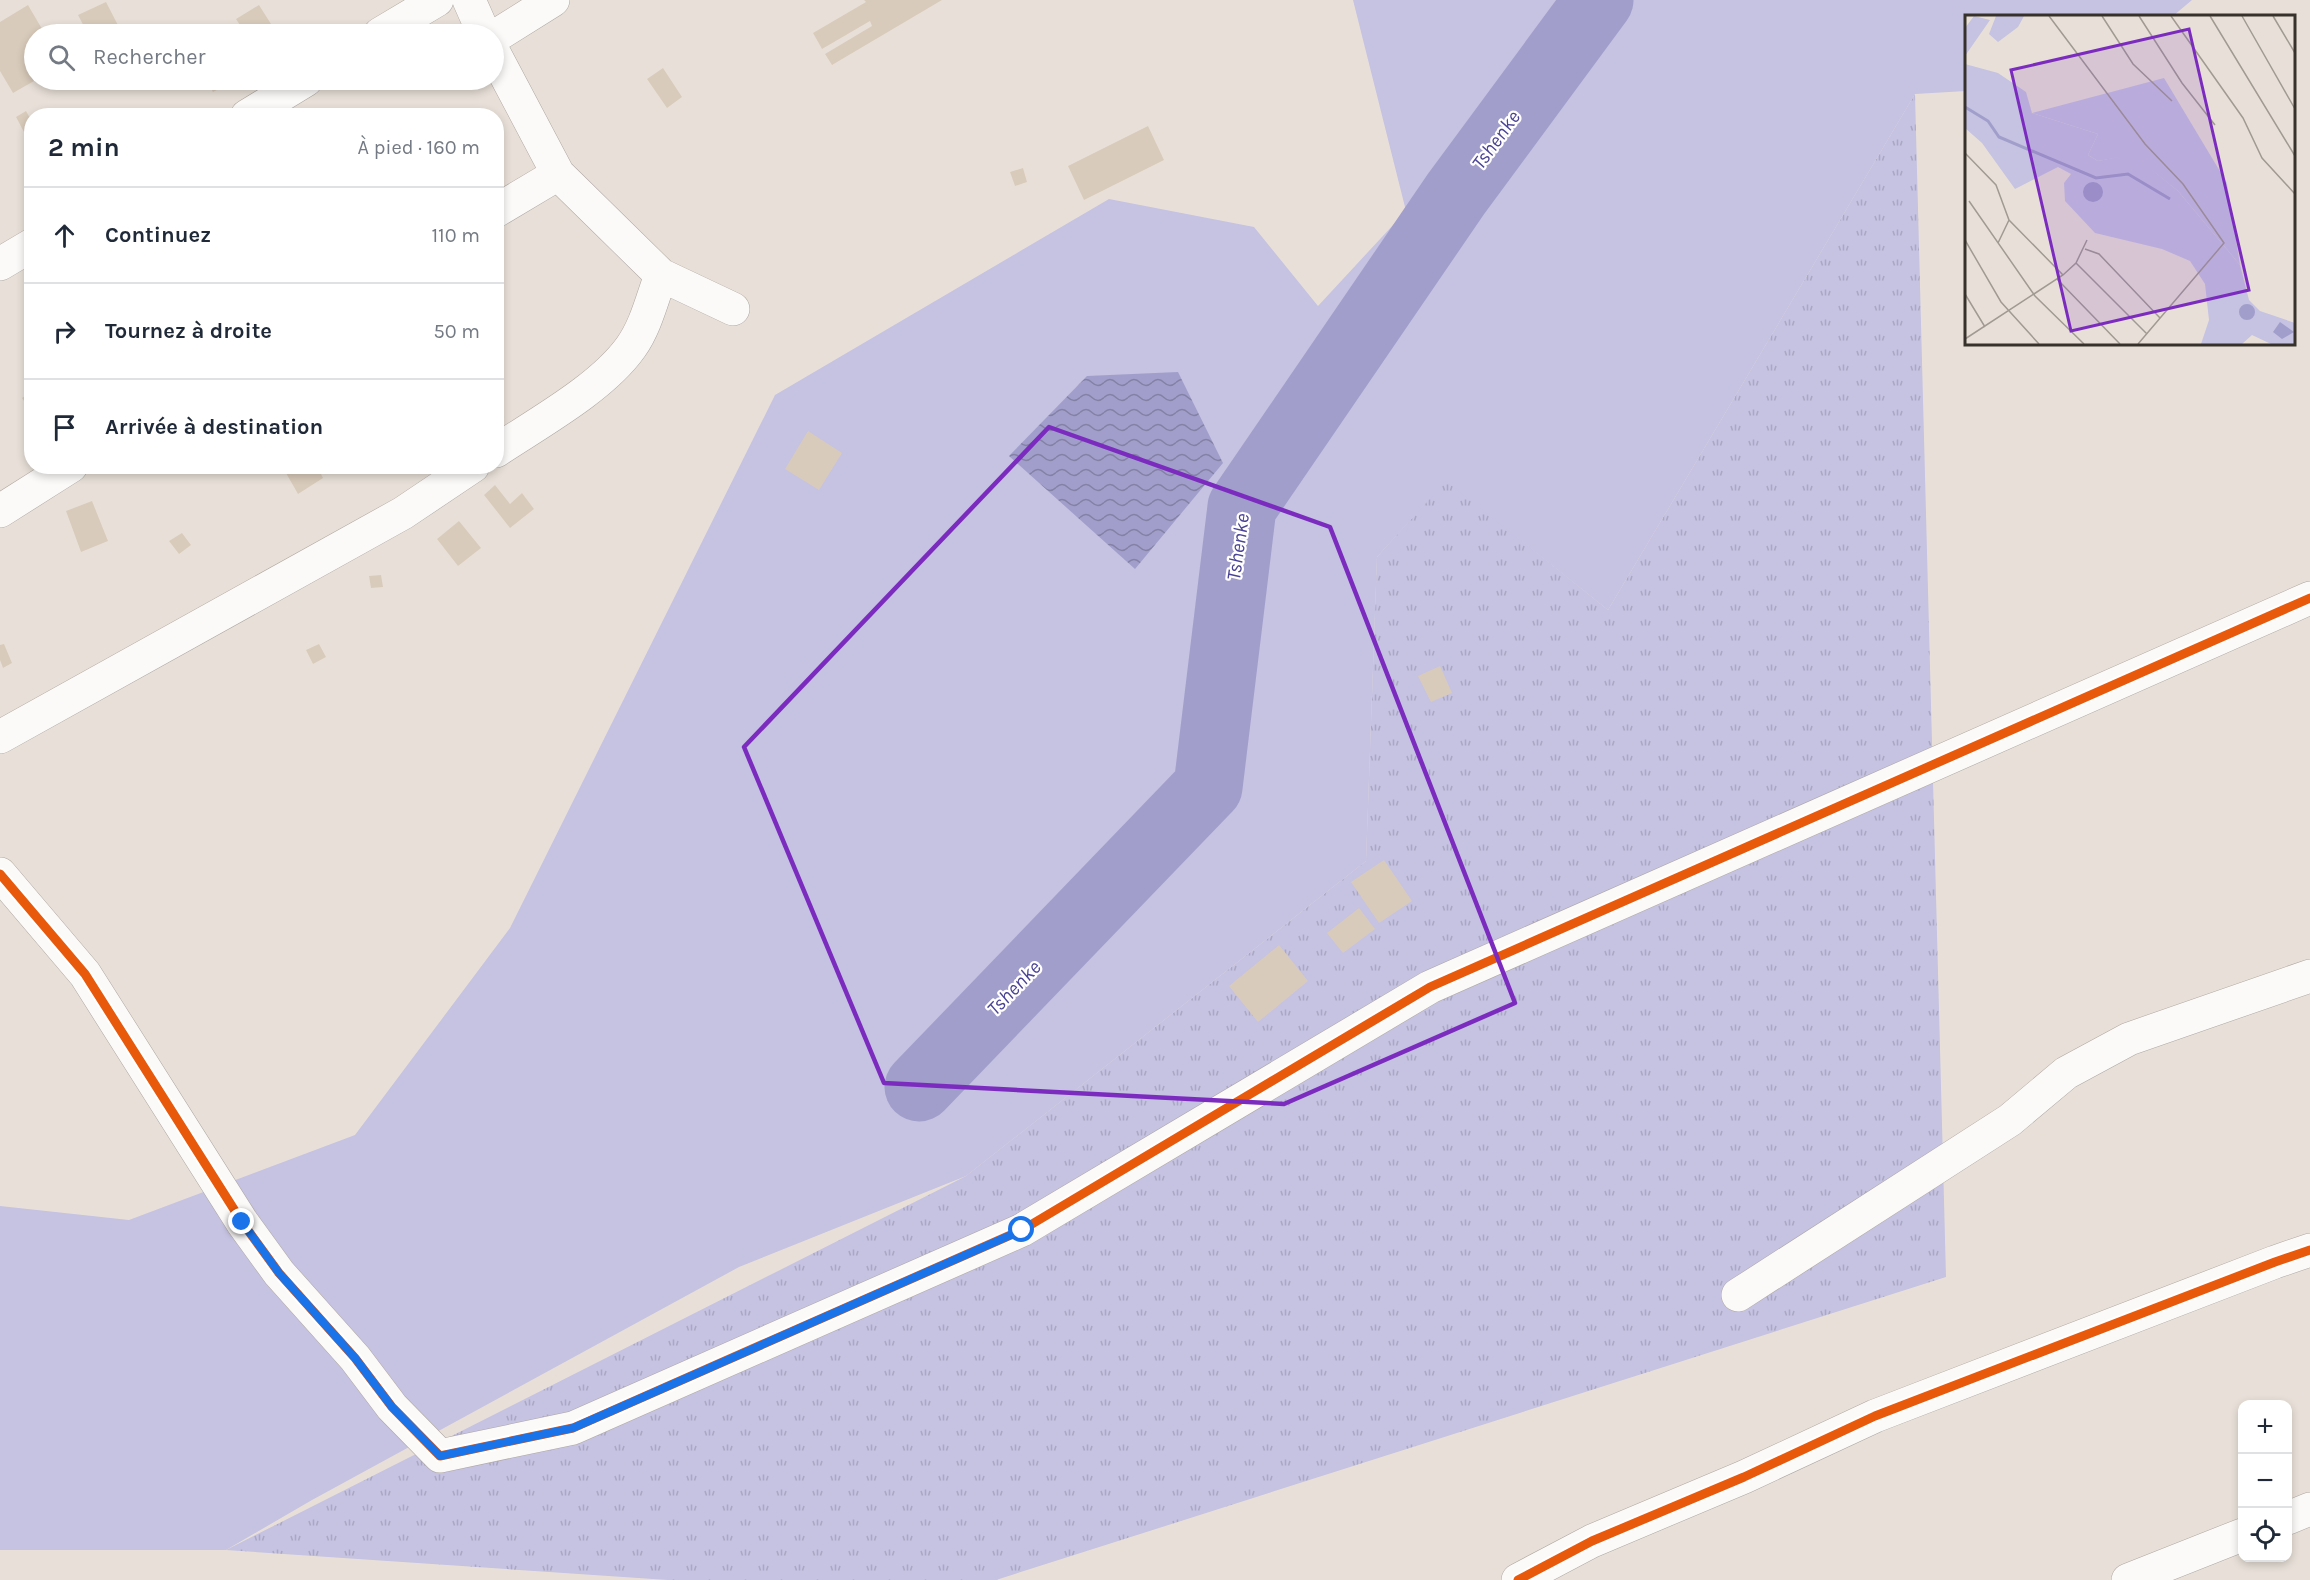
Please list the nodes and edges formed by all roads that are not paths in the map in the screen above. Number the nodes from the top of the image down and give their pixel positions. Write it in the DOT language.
graph roads {
  1 [pos="437,0"];
  2 [pos="469,0"];
  3 [pos="553,0"];
  4 [pos="397,24"];
  5 [pos="480,24"];
  6 [pos="504,31"];
  7 [pos="504,72"];
  8 [pos="290,90"];
  9 [pos="260,108"];
  10 [pos="558,174"];
  11 [pos="504,206"];
  12 [pos="24,250"];
  13 [pos="0,264"];
  14 [pos="661,275"];
  15 [pos="733,309"];
  16 [pos="504,446"];
  17 [pos="58,474"];
  18 [pos="461,474"];
  19 [pos="0,511"];
  20 [pos="2310,598"];
  21 [pos="0,737"];
  22 [pos="0,874"];
  23 [pos="2310,976"];
  24 [pos="2310,1251"];
  25 [pos="1738,1294"];
  26 [pos="2310,1509"];
  27 [pos="2292,1516"];
  28 [pos="2238,1537"];
  29 [pos="1518,1580"];
  30 [pos="2128,1580"];
  1 -- 4 [label="street"];
  2 -- 5 [label="street"];
  3 -- 6 [label="street"];
  7 -- 10 [label="street"];
  8 -- 9 [label="street"];
  10 -- 11 [label="street"];
  10 -- 14 [label="street"];
  12 -- 13 [label="street"];
  14 -- 15 [label="street"];
  14 -- 16 [label="street"];
  17 -- 19 [label="street"];
  18 -- 21 [label="street"];
  20 -- 22 [label="street"];
  23 -- 25 [label="street"];
  24 -- 29 [label="street"];
  26 -- 27 [label="street"];
  28 -- 30 [label="street"];
}
